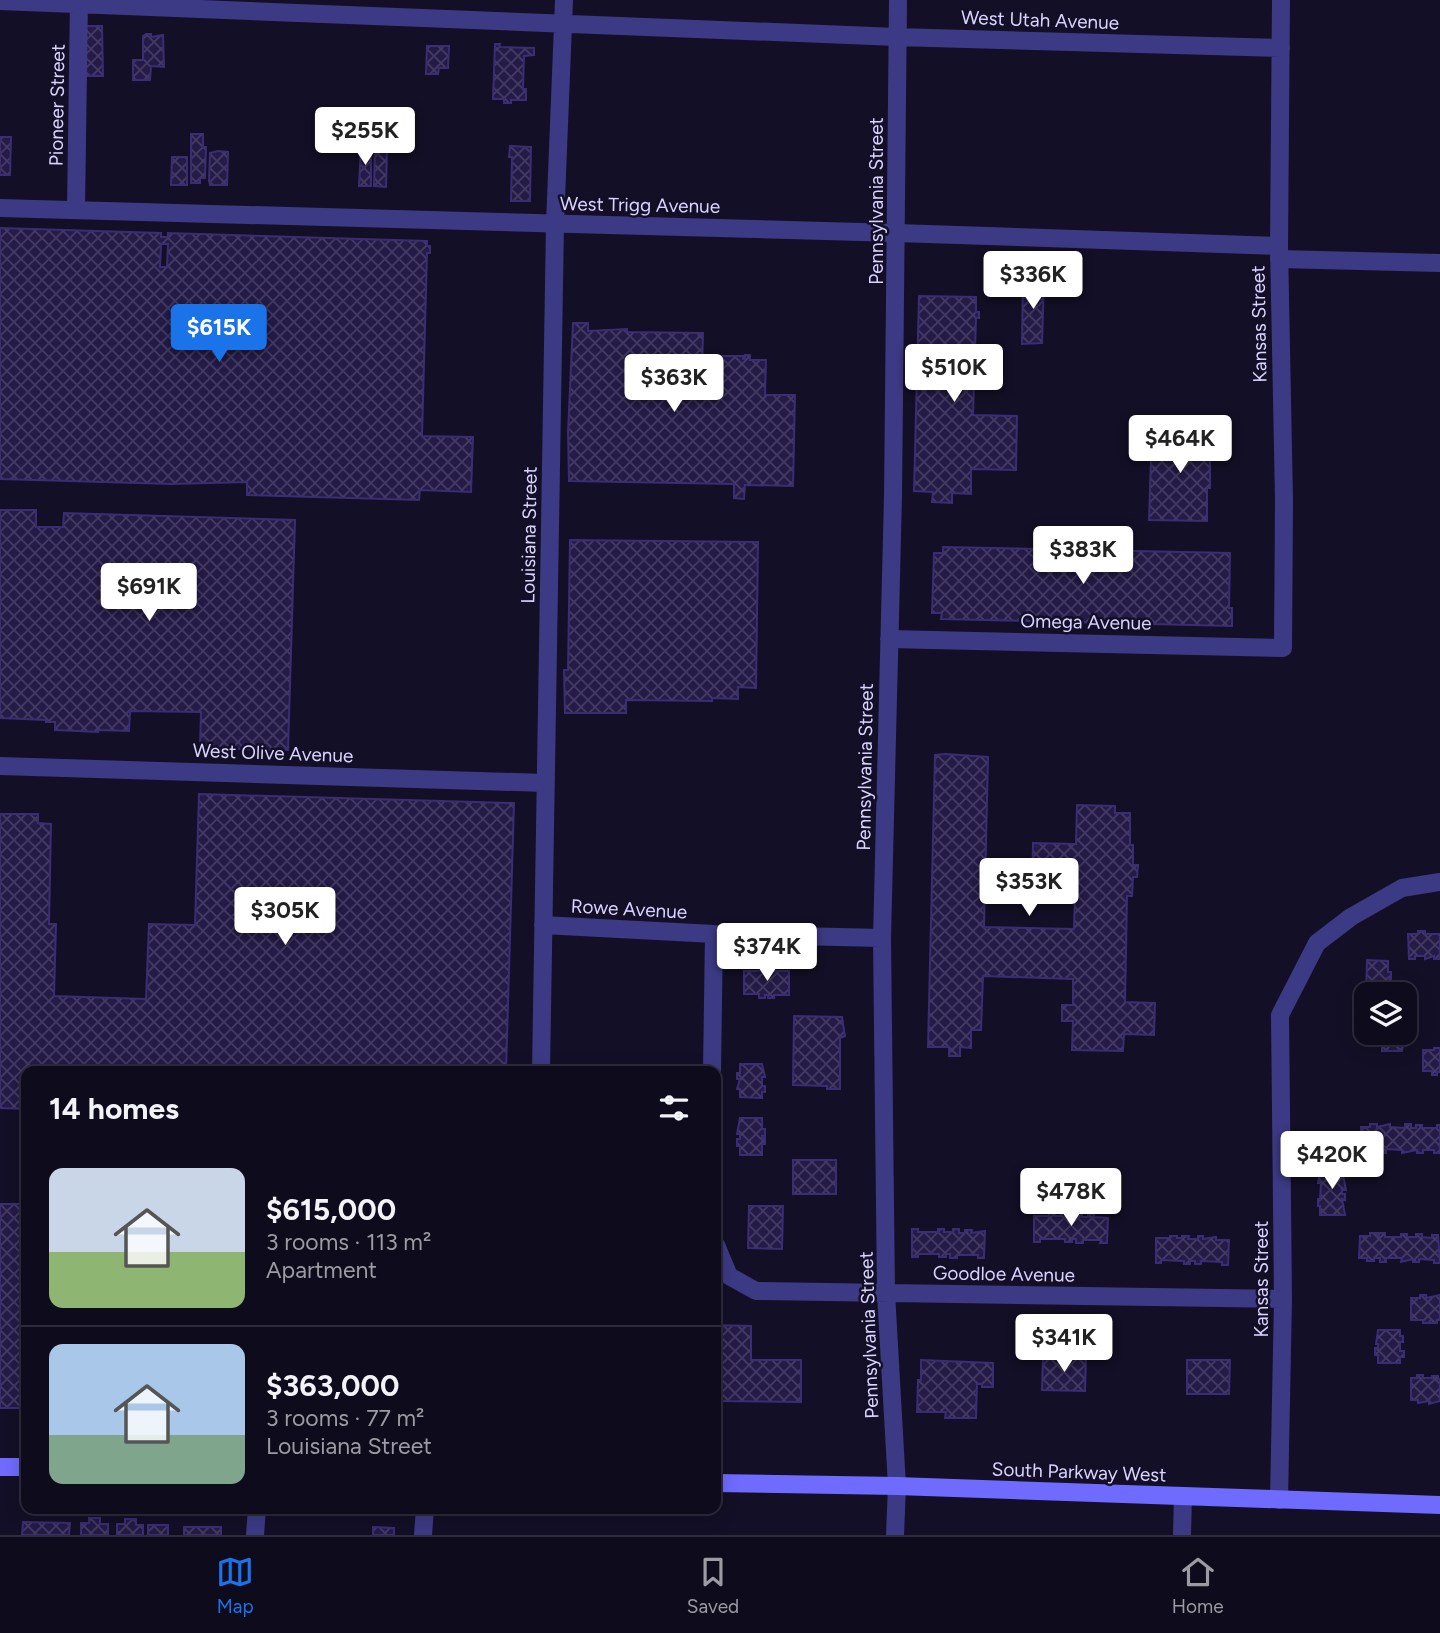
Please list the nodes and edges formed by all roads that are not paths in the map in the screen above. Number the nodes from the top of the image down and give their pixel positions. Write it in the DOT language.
graph roads {
  1 [pos="564,0"];
  2 [pos="898,0"];
  3 [pos="1281,0"];
  4 [pos="0,1"];
  5 [pos="79,1"];
  6 [pos="564,22"];
  7 [pos="897,37"];
  8 [pos="1281,48"];
  9 [pos="0,208"];
  10 [pos="76,210"];
  11 [pos="555,224"];
  12 [pos="897,233"];
  13 [pos="1279,253"];
  14 [pos="1440,263"];
  15 [pos="889,639"];
  16 [pos="1283,648"];
  17 [pos="0,766"];
  18 [pos="545,783"];
  19 [pos="1440,882"];
  20 [pos="542,925"];
  21 [pos="714,934"];
  22 [pos="882,938"];
  23 [pos="541,1066"];
  24 [pos="712,1066"];
  25 [pos="721,1257"];
  26 [pos="886,1293"];
  27 [pos="1283,1299"];
  28 [pos="0,1467"];
  29 [pos="21,1467"];
  30 [pos="721,1483"];
  31 [pos="897,1486"];
  32 [pos="1183,1496"];
  33 [pos="1279,1500"];
  34 [pos="1440,1505"];
  35 [pos="257,1514"];
  36 [pos="425,1514"];
  37 [pos="255,1535"];
  38 [pos="424,1535"];
  39 [pos="895,1535"];
  40 [pos="1182,1535"];
  1 -- 6 [label="street, Louisiana Street"];
  2 -- 7 [label="street, Pennsylvania Street"];
  3 -- 8 [label="street, Kansas Street"];
  4 -- 5 [label="street, West Utah Avenue"];
  5 -- 6 [label="street, West Utah Avenue"];
  5 -- 10 [label="street, Pioneer Street"];
  6 -- 7 [label="street, West Utah Avenue"];
  6 -- 11 [label="street, Louisiana Street"];
  7 -- 8 [label="street, West Utah Avenue"];
  7 -- 12 [label="street, Pennsylvania Street"];
  8 -- 13 [label="street, Kansas Street"];
  9 -- 10 [label="street, West Trigg Avenue"];
  10 -- 11 [label="street, West Trigg Avenue"];
  11 -- 12 [label="street, West Trigg Avenue"];
  11 -- 18 [label="street, Louisiana Street"];
  12 -- 13 [label="street, West Trigg Avenue"];
  12 -- 15 [label="street, Pennsylvania Street"];
  13 -- 14 [label="street, West Trigg Avenue"];
  13 -- 16 [label="street, Kansas Street"];
  15 -- 16 [label="street, Omega Avenue"];
  15 -- 22 [label="street, Pennsylvania Street"];
  17 -- 18 [label="street, West Olive Avenue"];
  18 -- 20 [label="street, Louisiana Street"];
  19 -- 27 [label="street, Kansas Street"];
  20 -- 21 [label="street, Rowe Avenue"];
  20 -- 23 [label="street, Louisiana Street"];
  21 -- 22 [label="street, Rowe Avenue"];
  21 -- 24 [label="street"];
  22 -- 26 [label="street, Pennsylvania Street"];
  25 -- 26 [label="street, Goodloe Avenue"];
  26 -- 27 [label="street, Goodloe Avenue"];
  26 -- 31 [label="street, Pennsylvania Street"];
  27 -- 33 [label="street, Kansas Street"];
  28 -- 29 [label="main road"];
  30 -- 31 [label="main road, South Parkway West"];
  31 -- 32 [label="main road, South Parkway West"];
  31 -- 39 [label="street, Pennsylvania Street"];
  32 -- 33 [label="main road, South Parkway West"];
  32 -- 40 [label="street"];
  33 -- 34 [label="main road, South Parkway West"];
  35 -- 37 [label="street"];
  36 -- 38 [label="street"];
}
